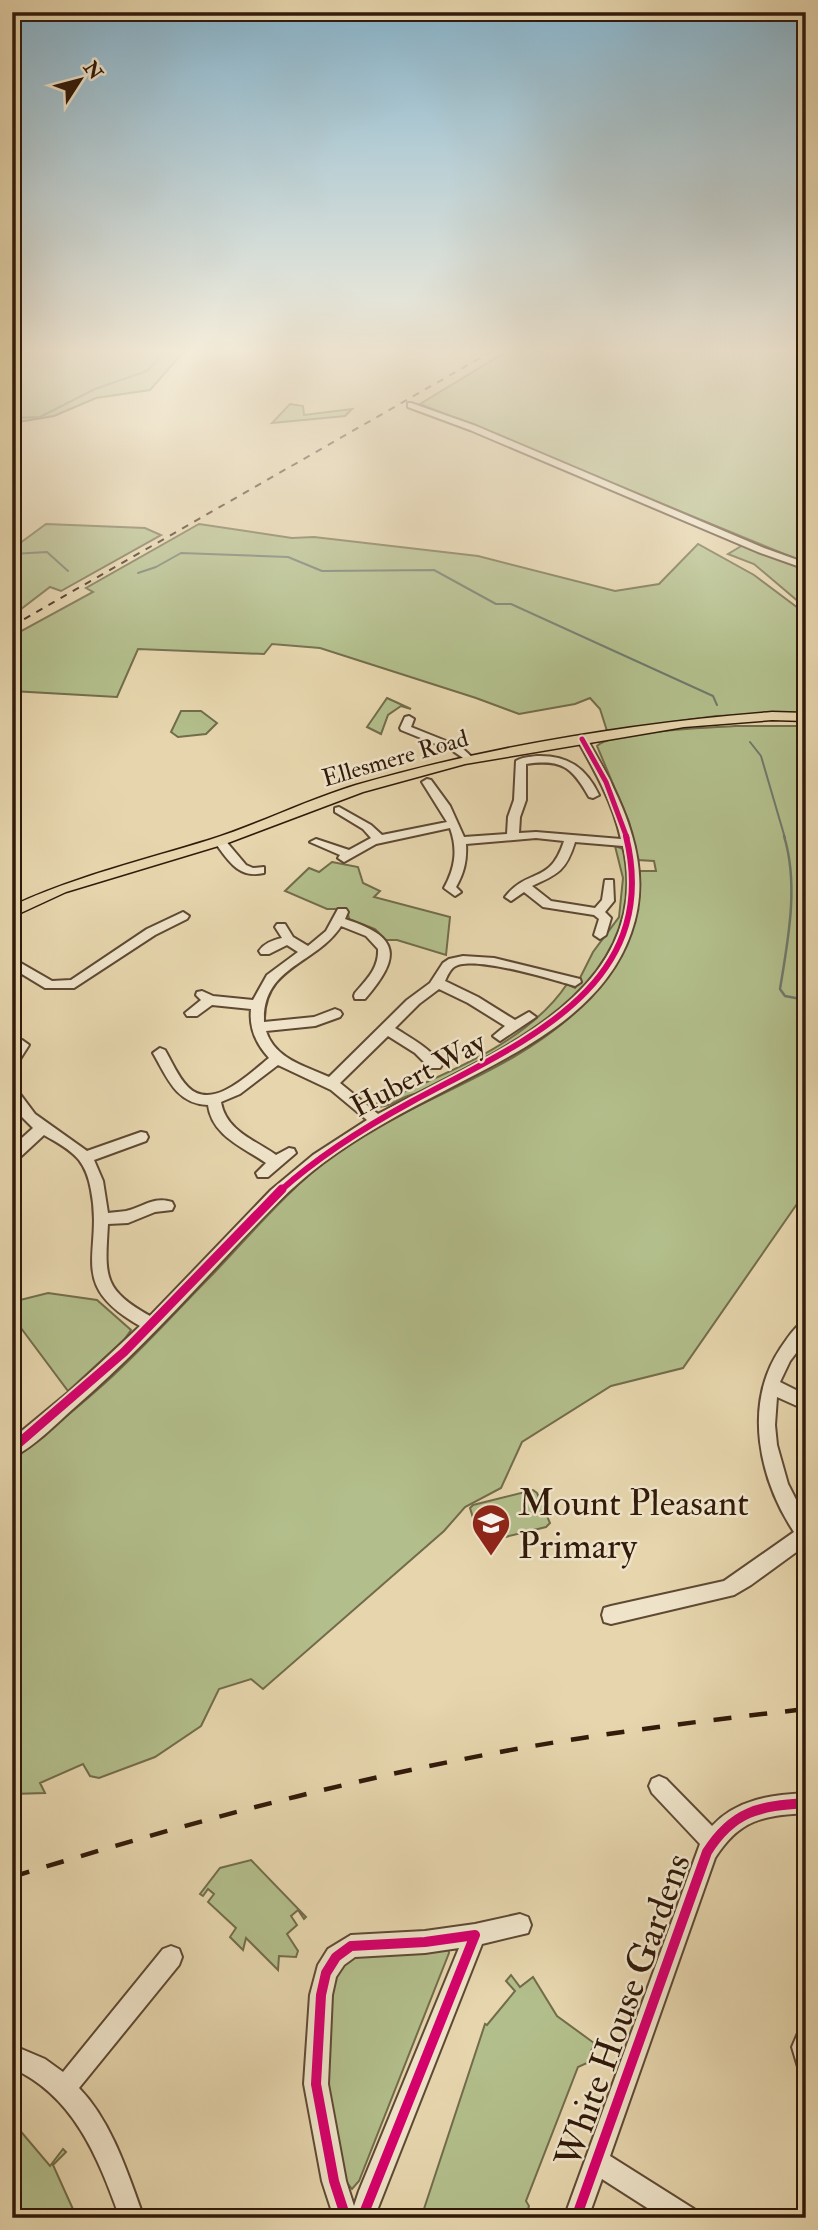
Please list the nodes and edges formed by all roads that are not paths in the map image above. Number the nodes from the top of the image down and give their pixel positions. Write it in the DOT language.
graph roads {
  1 [pos="535,454"];
  2 [pos="806,566"];
  3 [pos="806,716"];
  4 [pos="404,727"];
  5 [pos="582,739"];
  6 [pos="469,759"];
  7 [pos="426,783"];
  8 [pos="593,795"];
  9 [pos="343,809"];
  10 [pos="454,824"];
  11 [pos="513,836"];
  12 [pos="571,838"];
  13 [pos="379,839"];
  14 [pos="220,841"];
  15 [pos="459,841"];
  16 [pos="316,842"];
  17 [pos="629,843"];
  18 [pos="256,875"];
  19 [pos="609,883"];
  20 [pos="524,886"];
  21 [pos="455,892"];
  22 [pos="511,897"];
  23 [pos="12,912"];
  24 [pos="598,912"];
  25 [pos="183,916"];
  26 [pos="281,926"];
  27 [pos="600,935"];
  28 [pos="289,940"];
  29 [pos="265,951"];
  30 [pos="309,953"];
  31 [pos="12,962"];
  32 [pos="575,982"];
  33 [pos="437,983"];
  34 [pos="367,995"];
  35 [pos="256,1005"];
  36 [pos="192,1013"];
  37 [pos="528,1017"];
  38 [pos="329,1020"];
  39 [pos="513,1025"];
  40 [pos="258,1027"];
  41 [pos="388,1030"];
  42 [pos="500,1036"];
  43 [pos="160,1053"];
  44 [pos="278,1058"];
  45 [pos="435,1065"];
  46 [pos="331,1083"];
  47 [pos="12,1094"];
  48 [pos="214,1100"];
  49 [pos="376,1120"];
  50 [pos="41,1129"];
  51 [pos="137,1141"];
  52 [pos="289,1153"];
  53 [pos="12,1156"];
  54 [pos="85,1157"];
  55 [pos="276,1162"];
  56 [pos="263,1173"];
  57 [pos="156,1203"];
  58 [pos="101,1219"];
  59 [pos="152,1325"];
  60 [pos="806,1328"];
  61 [pos="771,1386"];
  62 [pos="806,1403"];
  63 [pos="12,1450"];
  64 [pos="806,1535"];
  65 [pos="611,1615"];
  66 [pos="659,1786"];
  67 [pos="806,1803"];
  68 [pos="713,1842"];
  69 [pos="520,1925"];
  70 [pos="475,1935"];
  71 [pos="171,1957"];
  72 [pos="806,2041"];
  73 [pos="12,2056"];
  74 [pos="806,2059"];
  75 [pos="65,2087"];
  76 [pos="597,2162"];
  77 [pos="132,2218"];
  78 [pos="346,2218"];
  79 [pos="362,2218"];
  80 [pos="576,2218"];
  81 [pos="685,2218"];
  1 -- 2 [label="street"];
  3 -- 5 [label="main road, Ellesmere Road"];
  4 -- 6 [label="street"];
  5 -- 6 [label="main road, Ellesmere Road"];
  5 -- 17 [label="street, Hubert Way"];
  6 -- 14 [label="main road, Ellesmere Road"];
  7 -- 10 [label="street"];
  8 -- 11 [label="street"];
  9 -- 13 [label="street"];
  10 -- 13 [label="street"];
  10 -- 15 [label="street"];
  11 -- 12 [label="street"];
  11 -- 15 [label="street"];
  12 -- 17 [label="street"];
  12 -- 20 [label="street"];
  13 -- 16 [label="street"];
  14 -- 18 [label="street"];
  14 -- 23 [label="main road, Ellesmere Road"];
  15 -- 21 [label="street"];
  17 -- 49 [label="street, Hubert Way"];
  19 -- 24 [label="street"];
  20 -- 22 [label="street"];
  20 -- 24 [label="street"];
  24 -- 27 [label="street"];
  25 -- 31 [label="street"];
  26 -- 28 [label="street"];
  28 -- 29 [label="street"];
  28 -- 30 [label="street"];
  30 -- 34 [label="street"];
  30 -- 35 [label="street"];
  32 -- 33 [label="street"];
  33 -- 39 [label="street"];
  33 -- 41 [label="street"];
  35 -- 36 [label="street"];
  35 -- 40 [label="street"];
  37 -- 39 [label="street"];
  38 -- 40 [label="street"];
  39 -- 42 [label="street"];
  40 -- 44 [label="street"];
  41 -- 45 [label="street"];
  41 -- 46 [label="street"];
  43 -- 48 [label="street"];
  44 -- 46 [label="street"];
  44 -- 48 [label="street"];
  46 -- 49 [label="street"];
  47 -- 50 [label="street"];
  48 -- 55 [label="street"];
  49 -- 59 [label="street, Hubert Way"];
  50 -- 53 [label="street"];
  50 -- 54 [label="street"];
  51 -- 54 [label="street"];
  52 -- 55 [label="street"];
  54 -- 58 [label="street"];
  55 -- 56 [label="street"];
  57 -- 58 [label="street"];
  58 -- 59 [label="street"];
  59 -- 63 [label="street, Hubert Way"];
  60 -- 61 [label="street"];
  61 -- 62 [label="street"];
  61 -- 64 [label="street"];
  64 -- 65 [label="street"];
  66 -- 68 [label="street, White House Gardens"];
  67 -- 68 [label="street, White House Gardens"];
  68 -- 76 [label="street, White House Gardens"];
  69 -- 70 [label="street"];
  70 -- 78 [label="street"];
  70 -- 79 [label="street"];
  71 -- 75 [label="street"];
  72 -- 74 [label="street"];
  73 -- 75 [label="street"];
  75 -- 77 [label="street"];
  76 -- 80 [label="street, White House Gardens"];
  76 -- 81 [label="street, White House Gardens"];
}
